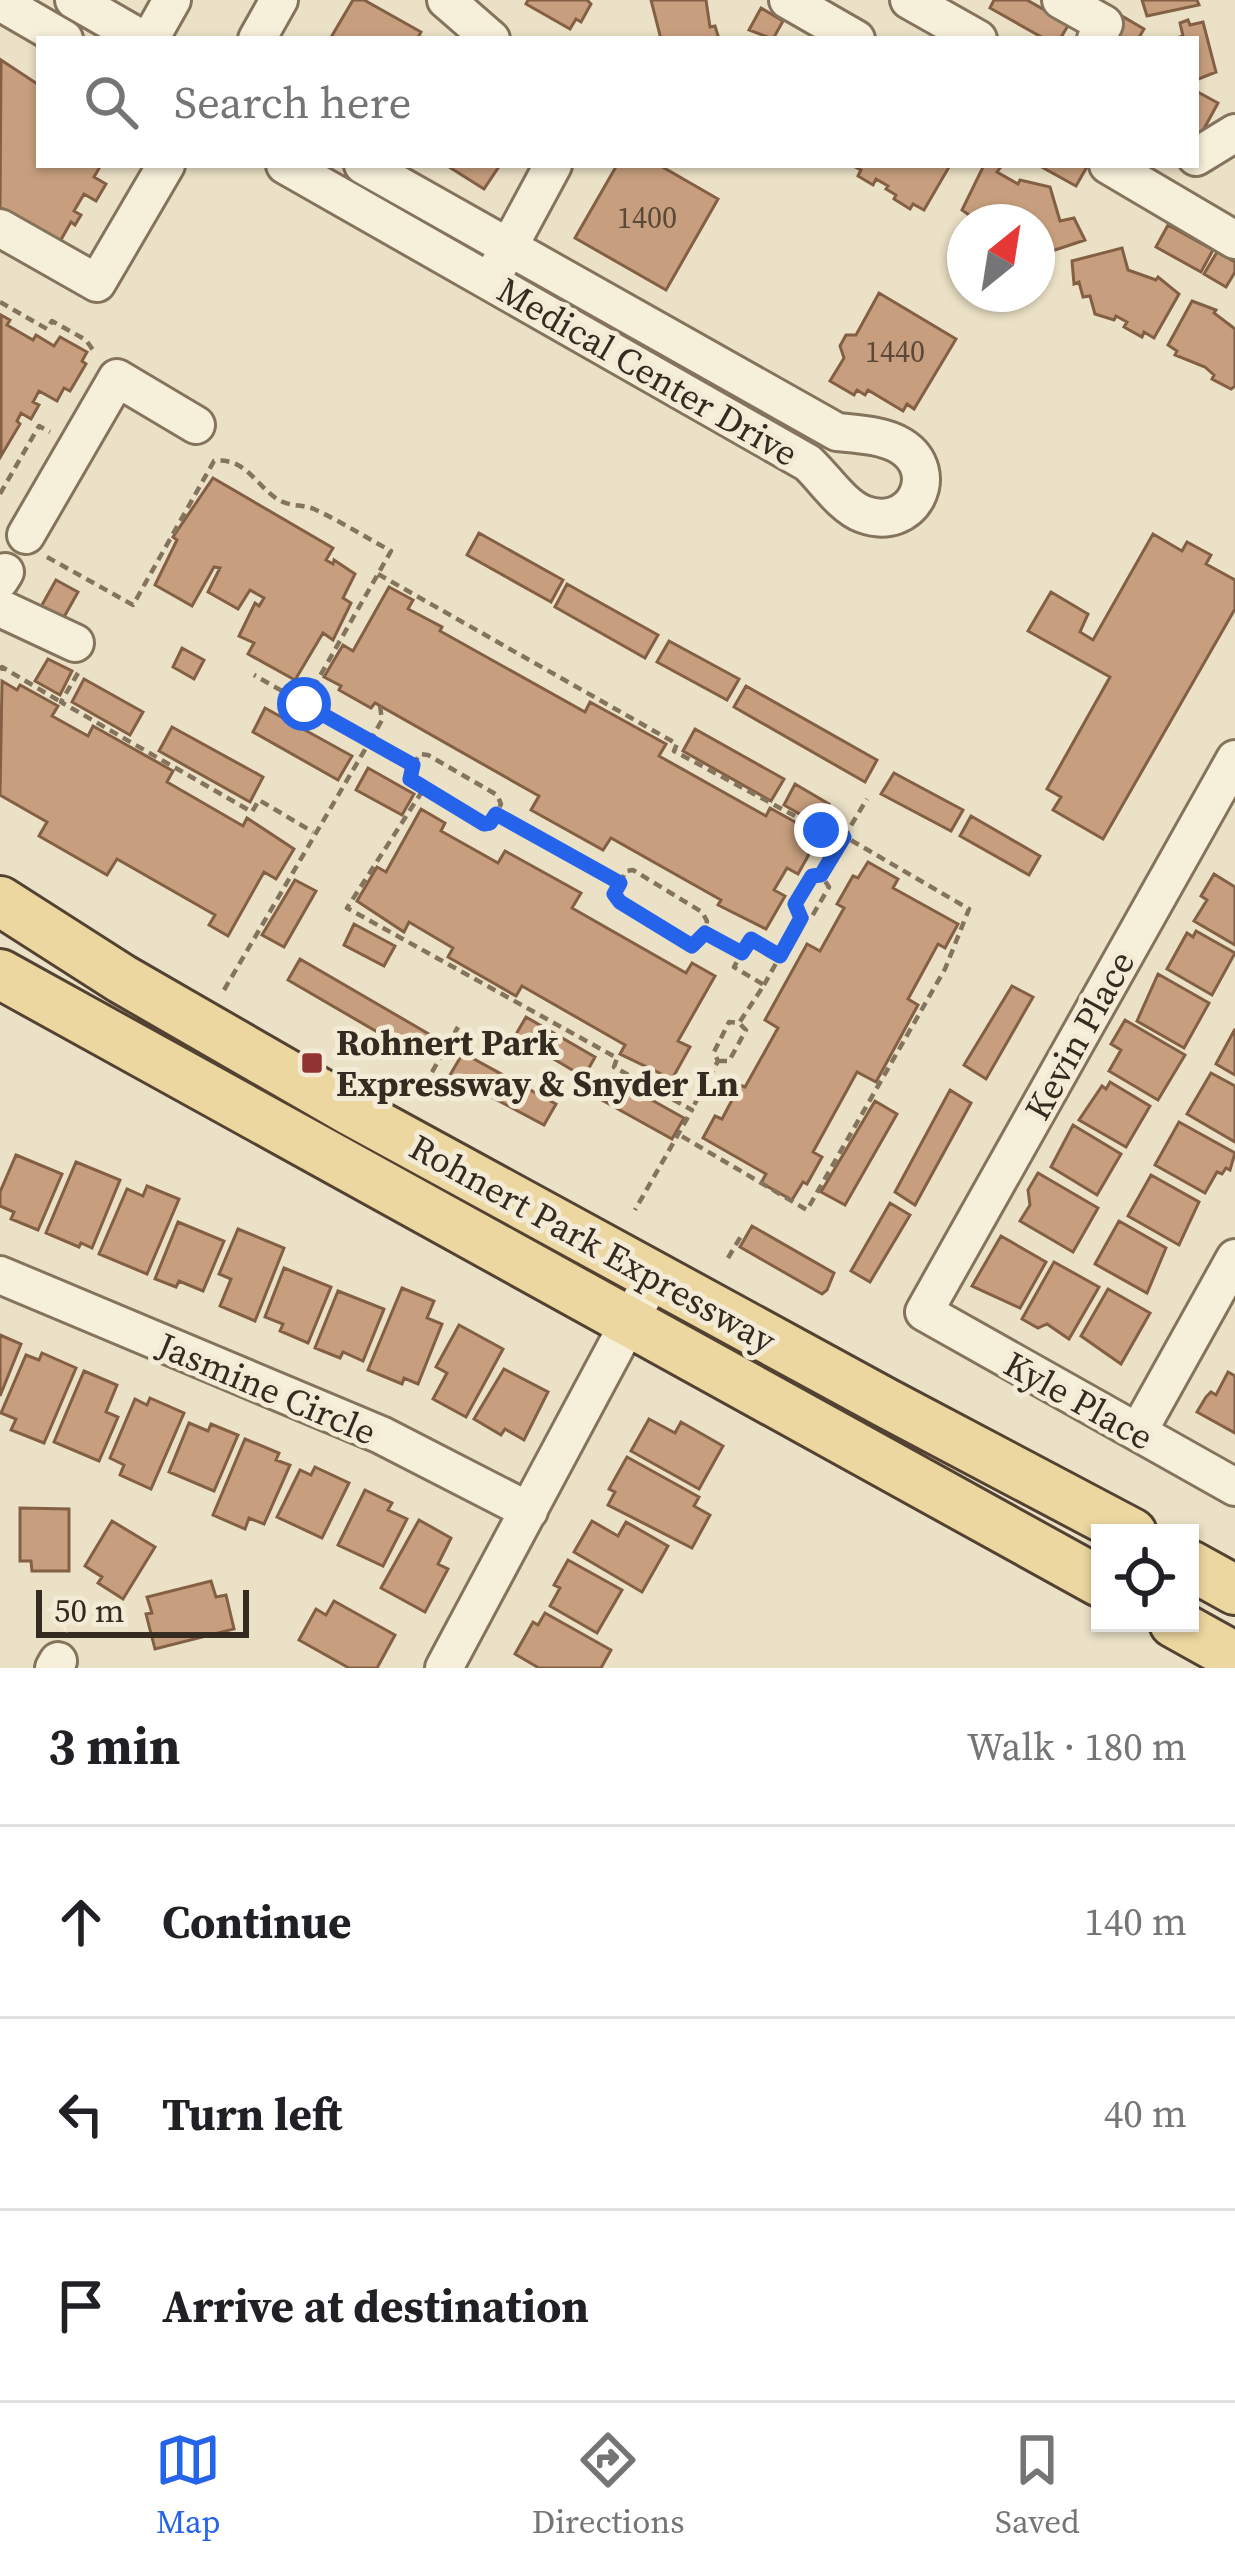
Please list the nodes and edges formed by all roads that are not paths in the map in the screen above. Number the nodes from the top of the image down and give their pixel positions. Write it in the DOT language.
graph roads {
  1 [pos="74,0"];
  2 [pos="172,0"];
  3 [pos="279,0"];
  4 [pos="446,0"];
  5 [pos="788,0"];
  6 [pos="910,0"];
  7 [pos="1061,0"];
  8 [pos="0,2"];
  9 [pos="970,22"];
  10 [pos="59,36"];
  11 [pos="140,36"];
  12 [pos="148,36"];
  13 [pos="259,36"];
  14 [pos="488,36"];
  15 [pos="851,36"];
  16 [pos="1098,36"];
  17 [pos="1235,134"];
  18 [pos="1199,155"];
  19 [pos="164,168"];
  20 [pos="290,168"];
  21 [pos="368,168"];
  22 [pos="551,168"];
  23 [pos="1113,168"];
  24 [pos="0,228"];
  25 [pos="1235,240"];
  26 [pos="508,248"];
  27 [pos="490,281"];
  28 [pos="196,425"];
  29 [pos="26,535"];
  30 [pos="0,608"];
  31 [pos="77,657"];
  32 [pos="1235,759"];
  33 [pos="0,902"];
  34 [pos="0,974"];
  35 [pos="1235,1258"];
  36 [pos="0,1275"];
  37 [pos="637,1310"];
  38 [pos="924,1312"];
  39 [pos="1138,1432"];
  40 [pos="1235,1487"];
  41 [pos="529,1511"];
  42 [pos="1115,1524"];
  43 [pos="1199,1570"];
  44 [pos="1091,1577"];
  45 [pos="1235,1590"];
  46 [pos="1190,1632"];
  47 [pos="1235,1657"];
  48 [pos="444,1668"];
  1 -- 11 [label="street"];
  2 -- 12 [label="street"];
  3 -- 13 [label="street"];
  4 -- 14 [label="street"];
  5 -- 15 [label="street"];
  6 -- 9 [label="street"];
  7 -- 16 [label="street"];
  8 -- 10 [label="street"];
  17 -- 18 [label="street"];
  19 -- 24 [label="street"];
  20 -- 27 [label="street, Medical Center Drive"];
  21 -- 26 [label="street, Medical Center Drive"];
  22 -- 26 [label="street"];
  23 -- 25 [label="street"];
  26 -- 27 [label="street"];
  26 -- 27 [label="street, Medical Center Drive"];
  28 -- 29 [label="street"];
  30 -- 31 [label="street"];
  32 -- 38 [label="street, Kevin Place"];
  33 -- 42 [label="main road, Rohnert Park Expressway"];
  34 -- 37 [label="main road, Rohnert Park Expressway"];
  35 -- 39 [label="street"];
  36 -- 41 [label="street, Jasmine Circle"];
  37 -- 41 [label="street"];
  37 -- 44 [label="main road, Rohnert Park Expressway"];
  38 -- 39 [label="street, Kyle Place"];
  39 -- 40 [label="street, Kyle Place"];
  41 -- 48 [label="street"];
  43 -- 45 [label="main road"];
  46 -- 47 [label="main road"];
}
